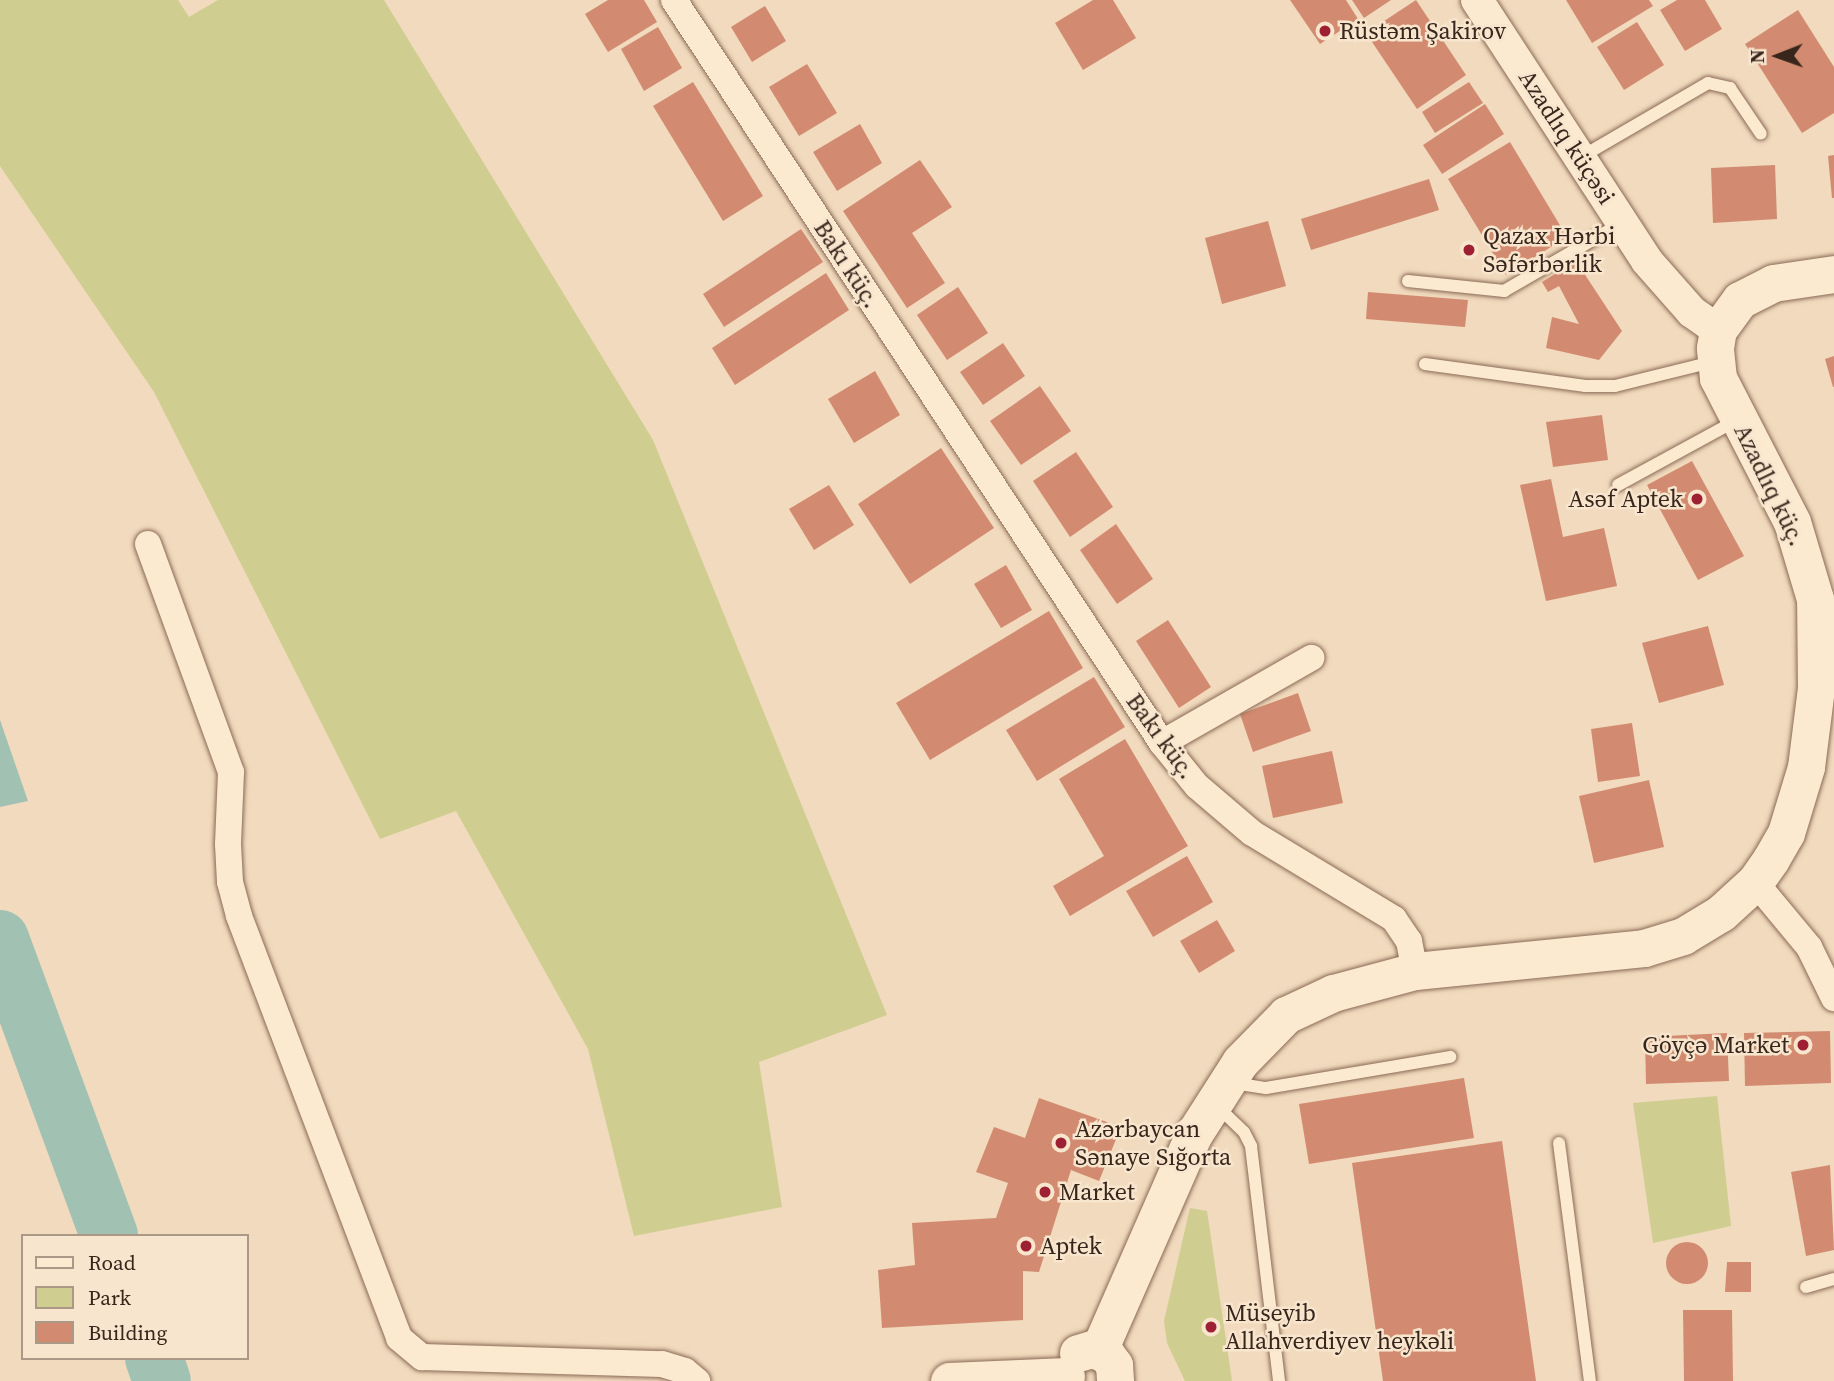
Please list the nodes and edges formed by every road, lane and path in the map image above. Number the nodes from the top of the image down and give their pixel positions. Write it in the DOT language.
graph roads {
  1 [pos="674,0"];
  2 [pos="1477,0"];
  3 [pos="1761,134"];
  4 [pos="1581,157"];
  5 [pos="1622,222"];
  6 [pos="1834,274"];
  7 [pos="1408,281"];
  8 [pos="1717,346"];
  9 [pos="1424,364"];
  10 [pos="1738,419"];
  11 [pos="1618,485"];
  12 [pos="148,544"];
  13 [pos="1311,658"];
  14 [pos="1162,743"];
  15 [pos="1755,882"];
  16 [pos="1415,971"];
  17 [pos="1834,998"];
  18 [pos="1450,1057"];
  19 [pos="1222,1088"];
  20 [pos="1559,1143"];
  21 [pos="1834,1279"];
  22 [pos="1806,1287"];
  23 [pos="1107,1366"];
  24 [pos="1067,1379"];
  25 [pos="697,1381"];
  26 [pos="949,1381"];
  27 [pos="1279,1381"];
  28 [pos="1590,1381"];
  1 -- 14 [label="street, Bakı küç."];
  2 -- 4 [label="street, Azadlıq küçəsi"];
  3 -- 4 [label="lane"];
  4 -- 5 [label="street, Azadlıq küçəsi"];
  5 -- 7 [label="lane"];
  5 -- 8 [label="street, Azadlıq küçəsi"];
  6 -- 8 [label="main road"];
  8 -- 9 [label="lane"];
  8 -- 10 [label="main road, Azadlıq küç."];
  10 -- 11 [label="lane"];
  10 -- 15 [label="main road, Azadlıq küç."];
  12 -- 25 [label="street"];
  13 -- 14 [label="street"];
  14 -- 16 [label="street, Bakı küç."];
  15 -- 16 [label="main road, Azadlıq küç."];
  15 -- 17 [label="street"];
  16 -- 19 [label="main road"];
  18 -- 19 [label="lane"];
  19 -- 23 [label="main road"];
  19 -- 27 [label="lane"];
  20 -- 28 [label="lane"];
  21 -- 22 [label="lane"];
  23 -- 24 [label="main road"];
  24 -- 26 [label="main road"];
}
